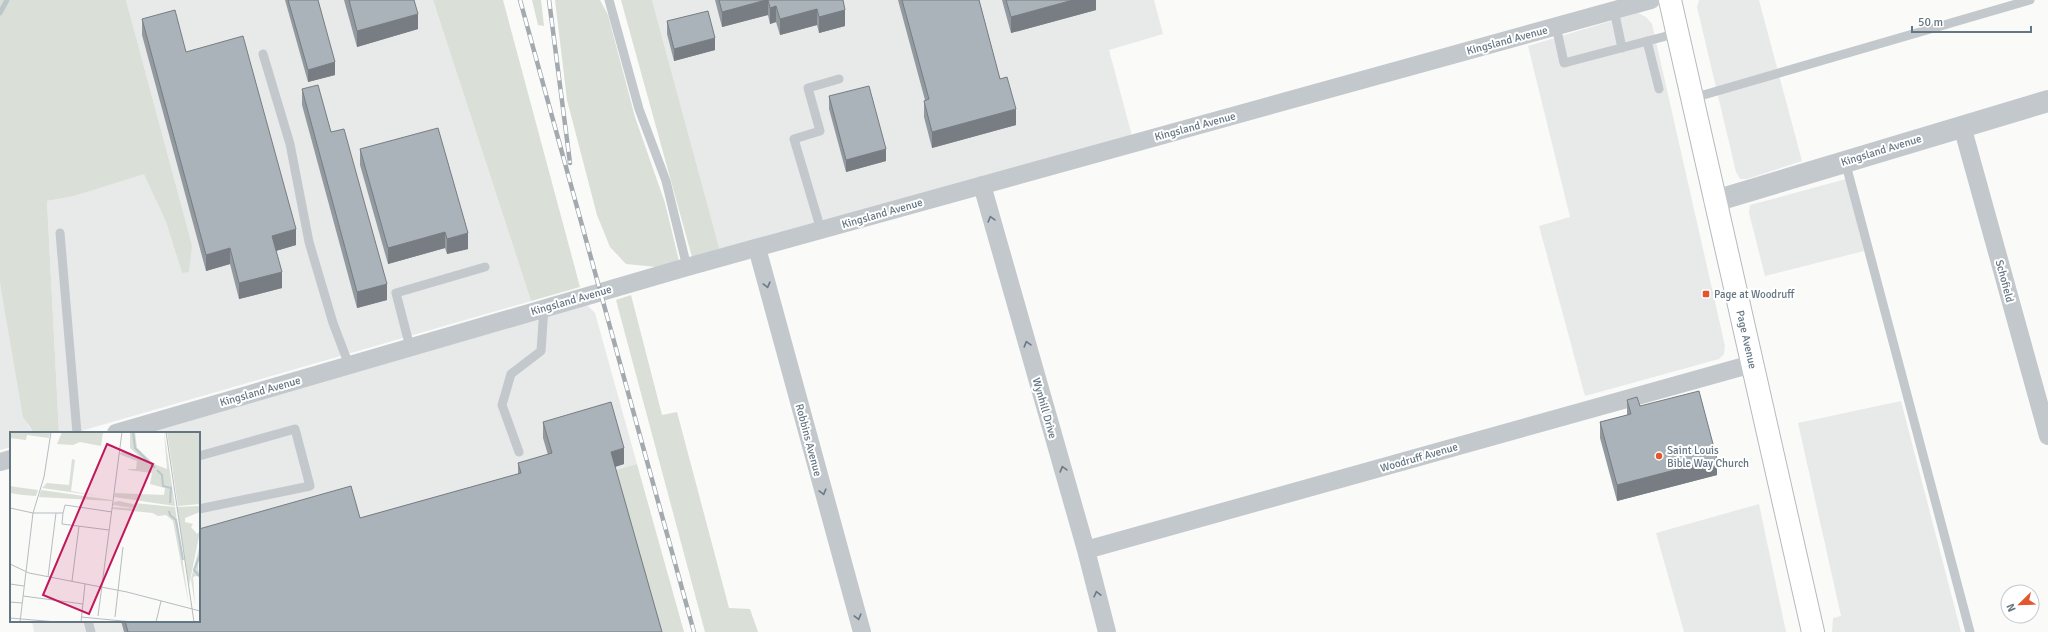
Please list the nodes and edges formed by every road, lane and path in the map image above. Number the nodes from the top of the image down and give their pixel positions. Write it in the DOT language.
graph roads {
  1 [pos="609,0"];
  2 [pos="1651,0"];
  3 [pos="1670,0"];
  4 [pos="2030,0"];
  5 [pos="1614,10"];
  6 [pos="1556,26"];
  7 [pos="1678,33"];
  8 [pos="1647,41"];
  9 [pos="1622,48"];
  10 [pos="263,54"];
  11 [pos="839,79"];
  12 [pos="1659,88"];
  13 [pos="1692,98"];
  14 [pos="2048,101"];
  15 [pos="1962,126"];
  16 [pos="1845,161"];
  17 [pos="982,185"];
  18 [pos="1715,201"];
  19 [pos="821,230"];
  20 [pos="60,233"];
  21 [pos="757,248"];
  22 [pos="485,266"];
  23 [pos="687,267"];
  24 [pos="544,308"];
  25 [pos="410,348"];
  26 [pos="1752,364"];
  27 [pos="349,365"];
  28 [pos="77,432"];
  29 [pos="119,432"];
  30 [pos="2048,436"];
  31 [pos="519,452"];
  32 [pos="200,456"];
  33 [pos="10,459"];
  34 [pos="0,462"];
  35 [pos="200,509"];
  36 [pos="1086,550"];
  37 [pos="88,622"];
  38 [pos="91,632"];
  39 [pos="862,632"];
  40 [pos="1107,632"];
  41 [pos="1813,632"];
  42 [pos="1970,632"];
  1 -- 23 [label="lane"];
  2 -- 5 [label="street, Kingsland Avenue"];
  3 -- 7 [label="main road, Page Avenue"];
  4 -- 13 [label="lane"];
  5 -- 6 [label="street, Kingsland Avenue"];
  5 -- 9 [label="lane"];
  6 -- 9 [label="lane"];
  6 -- 17 [label="street, Kingsland Avenue"];
  7 -- 8 [label="lane"];
  7 -- 13 [label="main road, Page Avenue"];
  8 -- 9 [label="lane"];
  8 -- 12 [label="lane"];
  10 -- 27 [label="lane"];
  11 -- 19 [label="lane"];
  13 -- 18 [label="main road, Page Avenue"];
  14 -- 15 [label="street, Kingsland Avenue"];
  15 -- 16 [label="street, Kingsland Avenue"];
  15 -- 30 [label="street, Schofield"];
  16 -- 18 [label="street, Kingsland Avenue"];
  16 -- 42 [label="lane"];
  17 -- 19 [label="street, Kingsland Avenue"];
  36 -- 17 [label="street, Wynhill Drive, one-way"];
  18 -- 26 [label="main road, Page Avenue"];
  19 -- 21 [label="street, Kingsland Avenue"];
  20 -- 28 [label="lane"];
  21 -- 23 [label="street, Kingsland Avenue"];
  21 -- 39 [label="street, Robbins Avenue, one-way"];
  22 -- 25 [label="lane"];
  23 -- 24 [label="street, Kingsland Avenue"];
  24 -- 25 [label="street, Kingsland Avenue"];
  24 -- 31 [label="lane"];
  25 -- 27 [label="street, Kingsland Avenue"];
  26 -- 36 [label="street, Woodruff Avenue"];
  26 -- 41 [label="main road, Page Avenue"];
  27 -- 29 [label="street, Kingsland Avenue"];
  32 -- 35 [label="lane"];
  33 -- 34 [label="street"];
  40 -- 36 [label="street, Wynhill Drive, one-way"];
  37 -- 38 [label="lane"];
}
